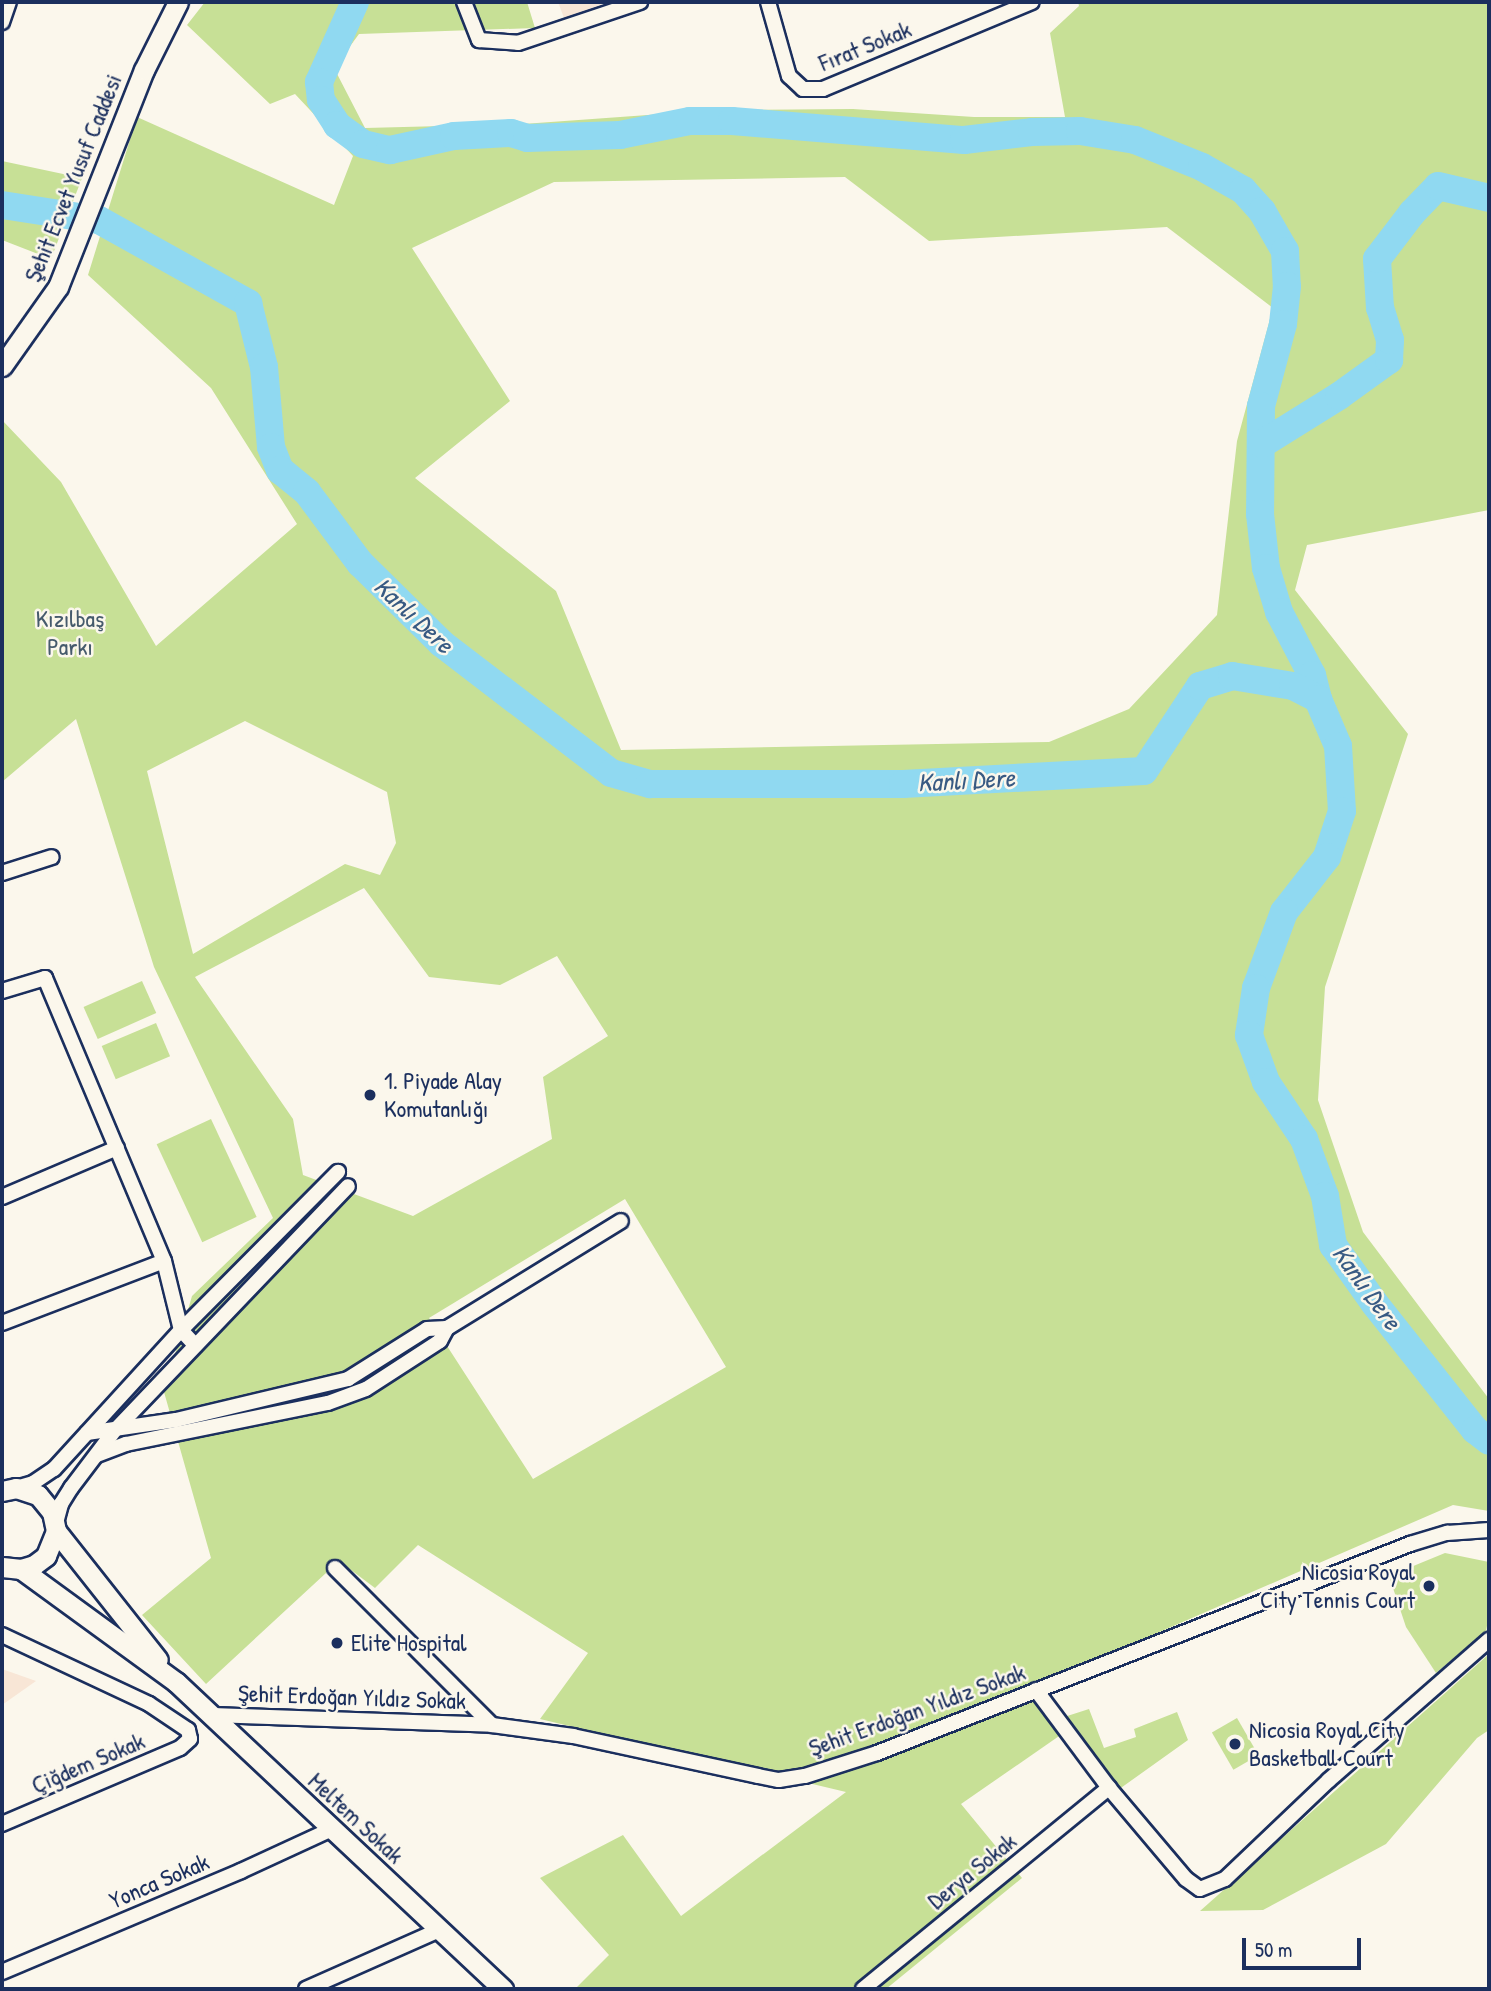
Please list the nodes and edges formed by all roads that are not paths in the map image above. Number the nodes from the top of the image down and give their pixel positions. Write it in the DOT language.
graph roads {
  1 [pos="9,2"];
  2 [pos="178,2"];
  3 [pos="464,2"];
  4 [pos="640,2"];
  5 [pos="768,2"];
  6 [pos="1032,2"];
  7 [pos="2,22"];
  8 [pos="8,346"];
  9 [pos="2,366"];
  10 [pos="51,857"];
  11 [pos="2,873"];
  12 [pos="2,991"];
  13 [pos="117,1148"];
  14 [pos="338,1172"];
  15 [pos="348,1186"];
  16 [pos="2,1197"];
  17 [pos="621,1221"];
  18 [pos="164,1261"];
  19 [pos="2,1323"];
  20 [pos="446,1328"];
  21 [pos="181,1330"];
  22 [pos="195,1345"];
  23 [pos="115,1430"];
  24 [pos="87,1433"];
  25 [pos="95,1456"];
  26 [pos="7,1488"];
  27 [pos="56,1527"];
  28 [pos="1489,1530"];
  29 [pos="11,1568"];
  30 [pos="335,1568"];
  31 [pos="2,1635"];
  32 [pos="1489,1640"];
  33 [pos="176,1682"];
  34 [pos="1036,1690"];
  35 [pos="212,1715"];
  36 [pos="492,1725"];
  37 [pos="1109,1788"];
  38 [pos="2,1824"];
  39 [pos="332,1829"];
  40 [pos="439,1930"];
  41 [pos="2,1972"];
  42 [pos="306,1989"];
  43 [pos="503,1989"];
  44 [pos="863,1989"];
  1 -- 7 [label="street"];
  2 -- 8 [label="main road, Şehit Ecvet Yusuf Caddesi"];
  3 -- 4 [label="street"];
  5 -- 6 [label="street, Fırat Sokak"];
  8 -- 9 [label="main road, Şehit Ecvet Yusuf Caddesi"];
  10 -- 11 [label="street"];
  12 -- 13 [label="street"];
  13 -- 16 [label="street"];
  13 -- 18 [label="street"];
  14 -- 21 [label="street"];
  15 -- 22 [label="street"];
  17 -- 20 [label="street"];
  18 -- 19 [label="street"];
  18 -- 21 [label="street"];
  20 -- 23 [label="street"];
  20 -- 25 [label="street"];
  21 -- 22 [label="street"];
  21 -- 24 [label="street"];
  22 -- 23 [label="street"];
  23 -- 24 [label="street"];
  23 -- 25 [label="street"];
  24 -- 26 [label="street"];
  25 -- 27 [label="street"];
  26 -- 27 [label="main road, Meltem Sokak"];
  27 -- 29 [label="main road"];
  27 -- 33 [label="main road, Meltem Sokak"];
  28 -- 34 [label="street, Şehit Erdoğan Yıldız Sokak"];
  29 -- 33 [label="main road, Meltem Sokak"];
  30 -- 36 [label="street"];
  31 -- 38 [label="street, Çiğdem Sokak"];
  32 -- 37 [label="street"];
  33 -- 35 [label="main road, Meltem Sokak"];
  34 -- 36 [label="street, Şehit Erdoğan Yıldız Sokak"];
  34 -- 37 [label="street"];
  35 -- 36 [label="street, Şehit Erdoğan Yıldız Sokak"];
  35 -- 39 [label="main road, Meltem Sokak"];
  37 -- 44 [label="street, Derya Sokak"];
  39 -- 40 [label="main road, Meltem Sokak"];
  39 -- 41 [label="street, Yonca Sokak"];
  40 -- 42 [label="street"];
  40 -- 43 [label="main road, Meltem Sokak"];
}
